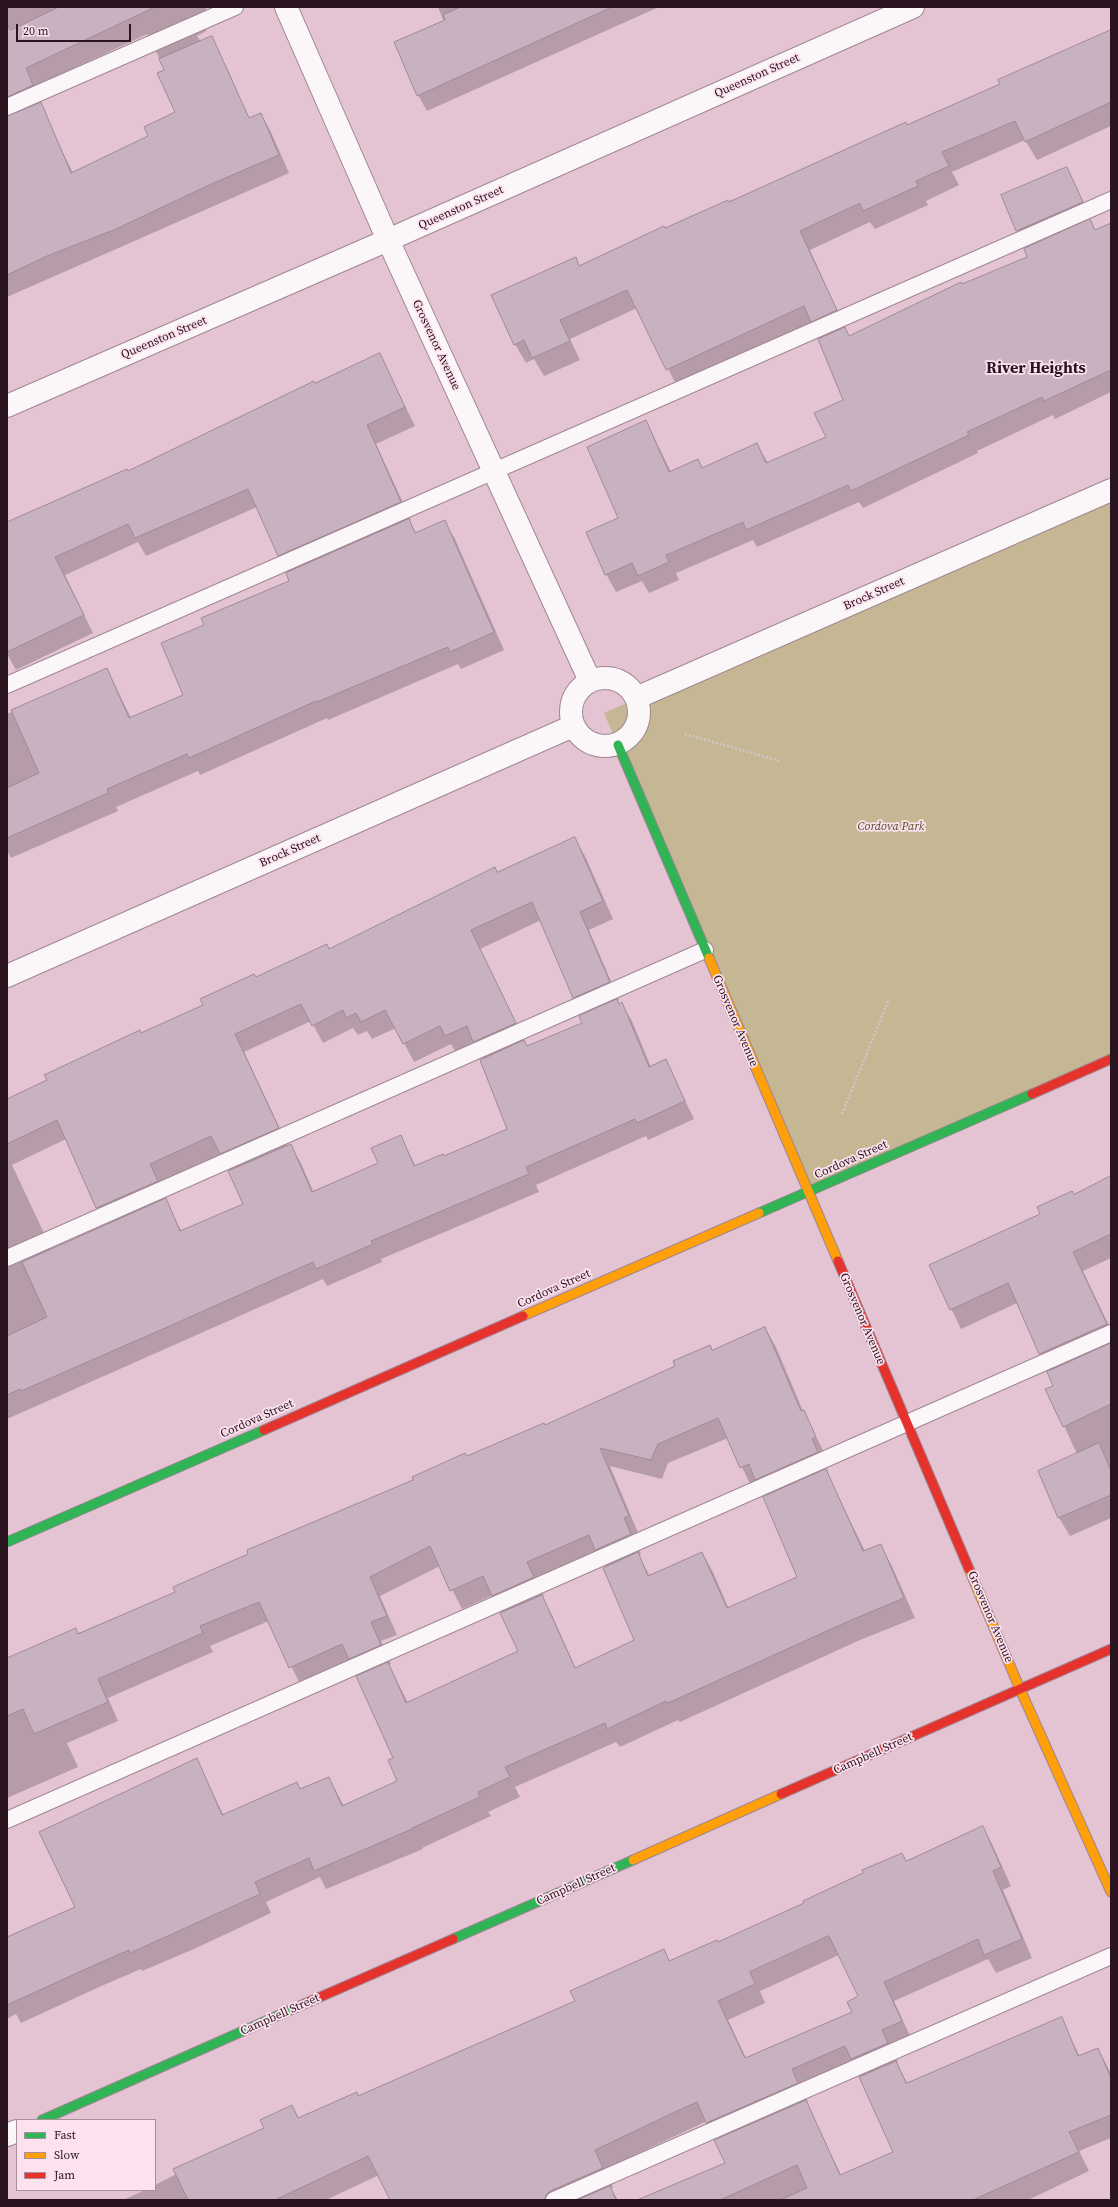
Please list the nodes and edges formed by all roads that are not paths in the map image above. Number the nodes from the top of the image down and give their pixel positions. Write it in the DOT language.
graph roads {
  1 [pos="235,7"];
  2 [pos="286,7"];
  3 [pos="913,7"];
  4 [pos="7,107"];
  5 [pos="1111,200"];
  6 [pos="388,240"];
  7 [pos="7,406"];
  8 [pos="494,471"];
  9 [pos="1111,490"];
  10 [pos="590,682"];
  11 [pos="7,685"];
  12 [pos="636,698"];
  13 [pos="573,726"];
  14 [pos="618,745"];
  15 [pos="705,950"];
  16 [pos="7,976"];
  17 [pos="1111,1059"];
  18 [pos="808,1193"];
  19 [pos="7,1258"];
  20 [pos="1111,1333"];
  21 [pos="907,1424"];
  22 [pos="7,1542"];
  23 [pos="1111,1649"];
  24 [pos="1020,1689"];
  25 [pos="7,1820"];
  26 [pos="1111,1892"];
  27 [pos="1111,1956"];
  28 [pos="44,2119"];
  29 [pos="554,2200"];
  1 -- 4 [label="lane"];
  2 -- 6 [label="street, Grosvenor Avenue"];
  3 -- 6 [label="street, Queenston Street"];
  5 -- 8 [label="lane"];
  6 -- 7 [label="street, Queenston Street"];
  6 -- 8 [label="street, Grosvenor Avenue"];
  8 -- 10 [label="street, Grosvenor Avenue"];
  8 -- 11 [label="lane"];
  9 -- 12 [label="street, Brock Street"];
  10 -- 12 [label="street"];
  10 -- 13 [label="street"];
  12 -- 14 [label="street"];
  13 -- 14 [label="street"];
  13 -- 16 [label="street, Brock Street"];
  14 -- 15 [label="street, Grosvenor Avenue"];
  15 -- 18 [label="street, Grosvenor Avenue"];
  15 -- 19 [label="lane"];
  17 -- 18 [label="street, Cordova Street"];
  18 -- 21 [label="street, Grosvenor Avenue"];
  18 -- 22 [label="street, Cordova Street"];
  20 -- 21 [label="lane"];
  21 -- 24 [label="street, Grosvenor Avenue"];
  21 -- 25 [label="lane"];
  23 -- 24 [label="street, Campbell Street"];
  24 -- 26 [label="street, Grosvenor Avenue"];
  24 -- 28 [label="street, Campbell Street"];
  27 -- 29 [label="lane"];
}
